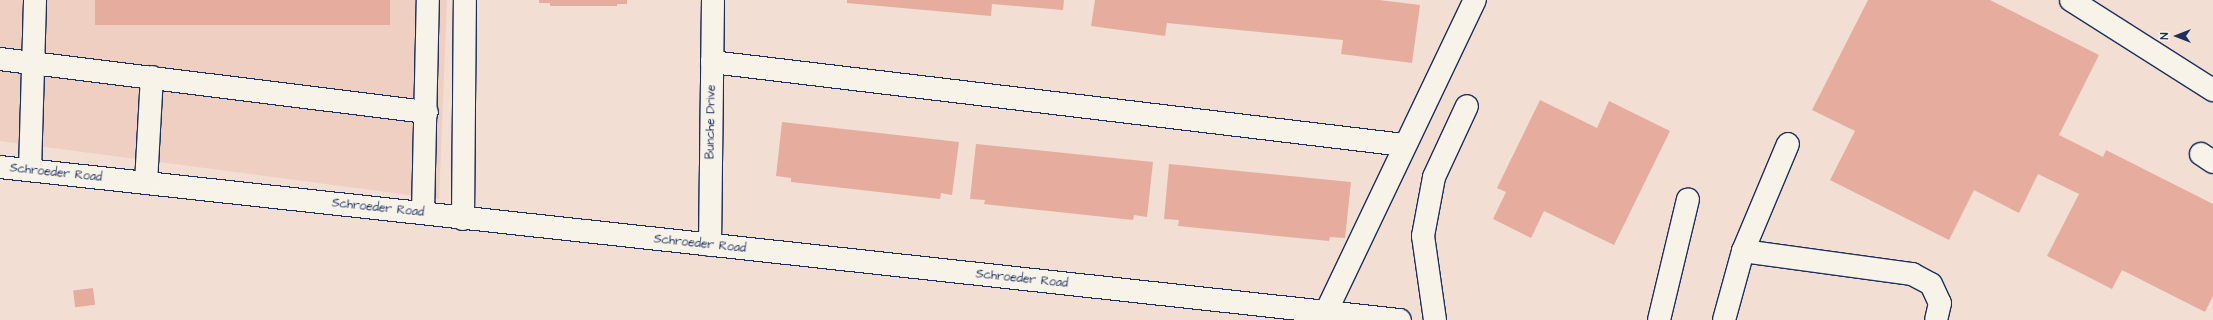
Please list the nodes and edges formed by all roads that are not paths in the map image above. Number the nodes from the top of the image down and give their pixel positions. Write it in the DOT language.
graph roads {
  1 [pos="35,0"];
  2 [pos="428,0"];
  3 [pos="465,0"];
  4 [pos="713,0"];
  5 [pos="1475,0"];
  6 [pos="2071,0"];
  7 [pos="0,59"];
  8 [pos="34,62"];
  9 [pos="712,62"];
  10 [pos="152,77"];
  11 [pos="2213,90"];
  12 [pos="1467,106"];
  13 [pos="427,112"];
  14 [pos="1788,144"];
  15 [pos="1404,145"];
  16 [pos="0,167"];
  17 [pos="30,170"];
  18 [pos="146,182"];
  19 [pos="1688,199"];
  20 [pos="423,213"];
  21 [pos="463,219"];
  22 [pos="710,245"];
  23 [pos="1743,251"];
  24 [pos="1326,312"];
  25 [pos="1400,320"];
  26 [pos="1435,320"];
  27 [pos="1659,320"];
  28 [pos="1724,320"];
  29 [pos="1936,320"];
  1 -- 8 [label="street"];
  2 -- 13 [label="street"];
  3 -- 21 [label="street"];
  4 -- 9 [label="street, Bunche Drive"];
  5 -- 15 [label="street"];
  6 -- 11 [label="street"];
  7 -- 8 [label="street"];
  8 -- 10 [label="street"];
  8 -- 17 [label="street"];
  9 -- 15 [label="street"];
  9 -- 22 [label="street, Bunche Drive"];
  10 -- 13 [label="street"];
  10 -- 18 [label="street"];
  12 -- 26 [label="street"];
  13 -- 20 [label="street"];
  14 -- 23 [label="street"];
  15 -- 24 [label="street"];
  16 -- 17 [label="street, Schroeder Road"];
  17 -- 18 [label="street, Schroeder Road"];
  18 -- 20 [label="street, Schroeder Road"];
  19 -- 27 [label="street"];
  20 -- 21 [label="street, Schroeder Road"];
  21 -- 22 [label="street, Schroeder Road"];
  22 -- 24 [label="street, Schroeder Road"];
  23 -- 28 [label="street"];
  23 -- 29 [label="street"];
  24 -- 25 [label="street, Schroeder Road"];
}
